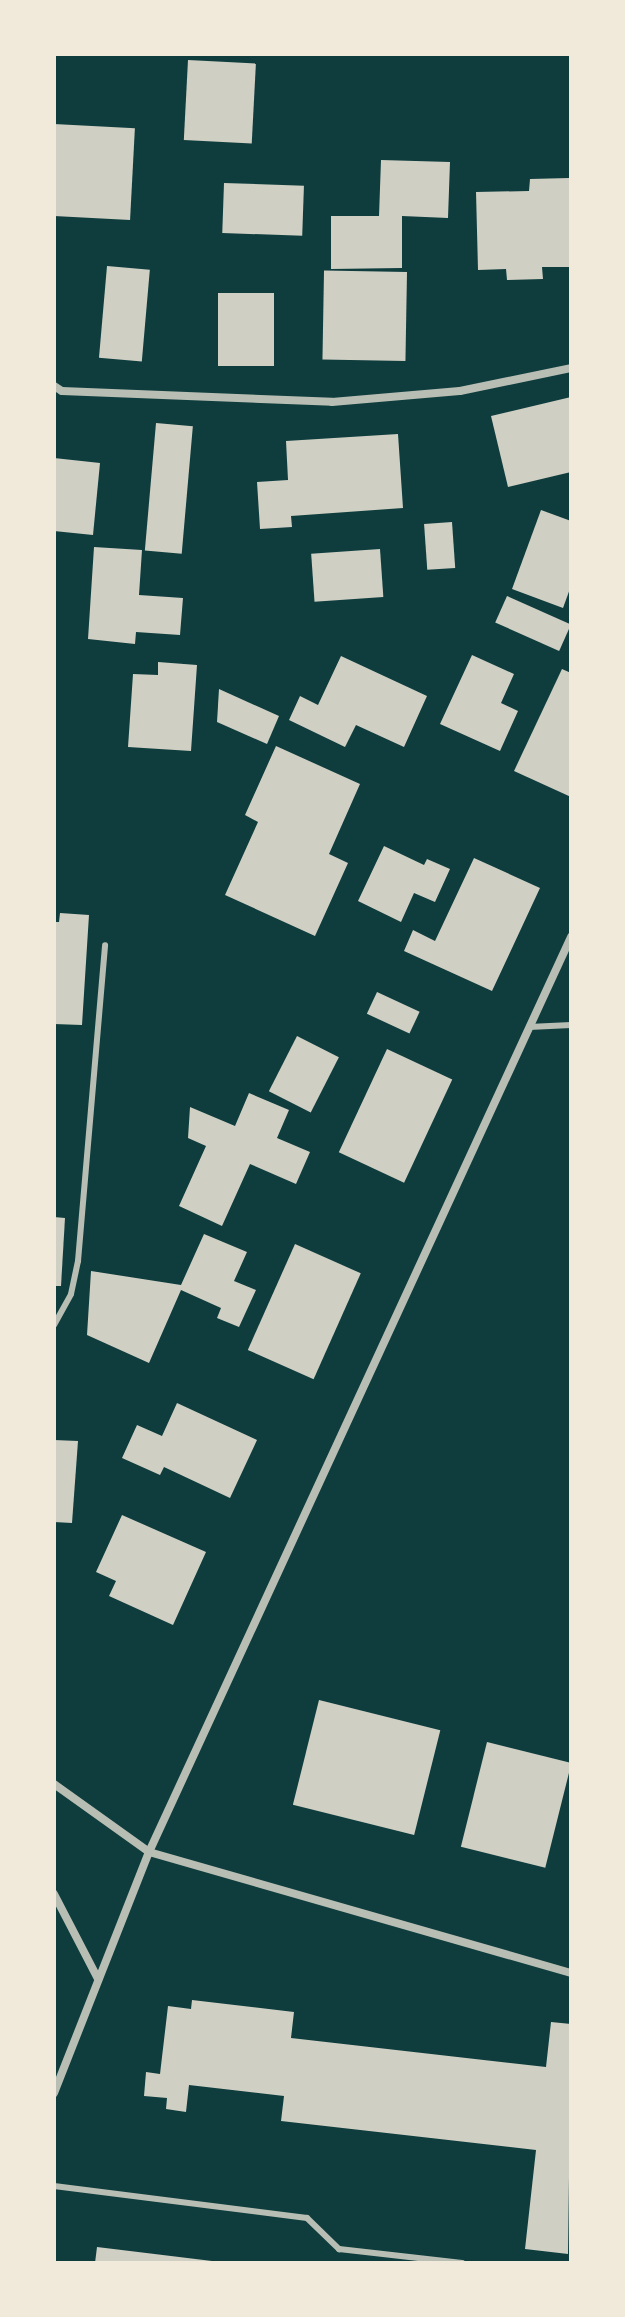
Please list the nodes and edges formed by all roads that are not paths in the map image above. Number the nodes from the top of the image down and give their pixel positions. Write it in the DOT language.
graph roads {
  1 [pos="571,368"];
  2 [pos="54,386"];
  3 [pos="571,937"];
  4 [pos="105,945"];
  5 [pos="571,1025"];
  6 [pos="529,1027"];
  7 [pos="54,1325"];
  8 [pos="54,1784"];
  9 [pos="149,1852"];
  10 [pos="54,1894"];
  11 [pos="571,1973"];
  12 [pos="98,1979"];
  13 [pos="54,2093"];
  14 [pos="54,2186"];
  15 [pos="462,2263"];
  1 -- 2 [label="street"];
  3 -- 6 [label="street"];
  4 -- 7 [label="lane"];
  5 -- 6 [label="lane"];
  6 -- 9 [label="street"];
  8 -- 9 [label="street"];
  9 -- 11 [label="street"];
  9 -- 12 [label="street"];
  10 -- 12 [label="street"];
  12 -- 13 [label="street"];
  14 -- 15 [label="lane"];
}
